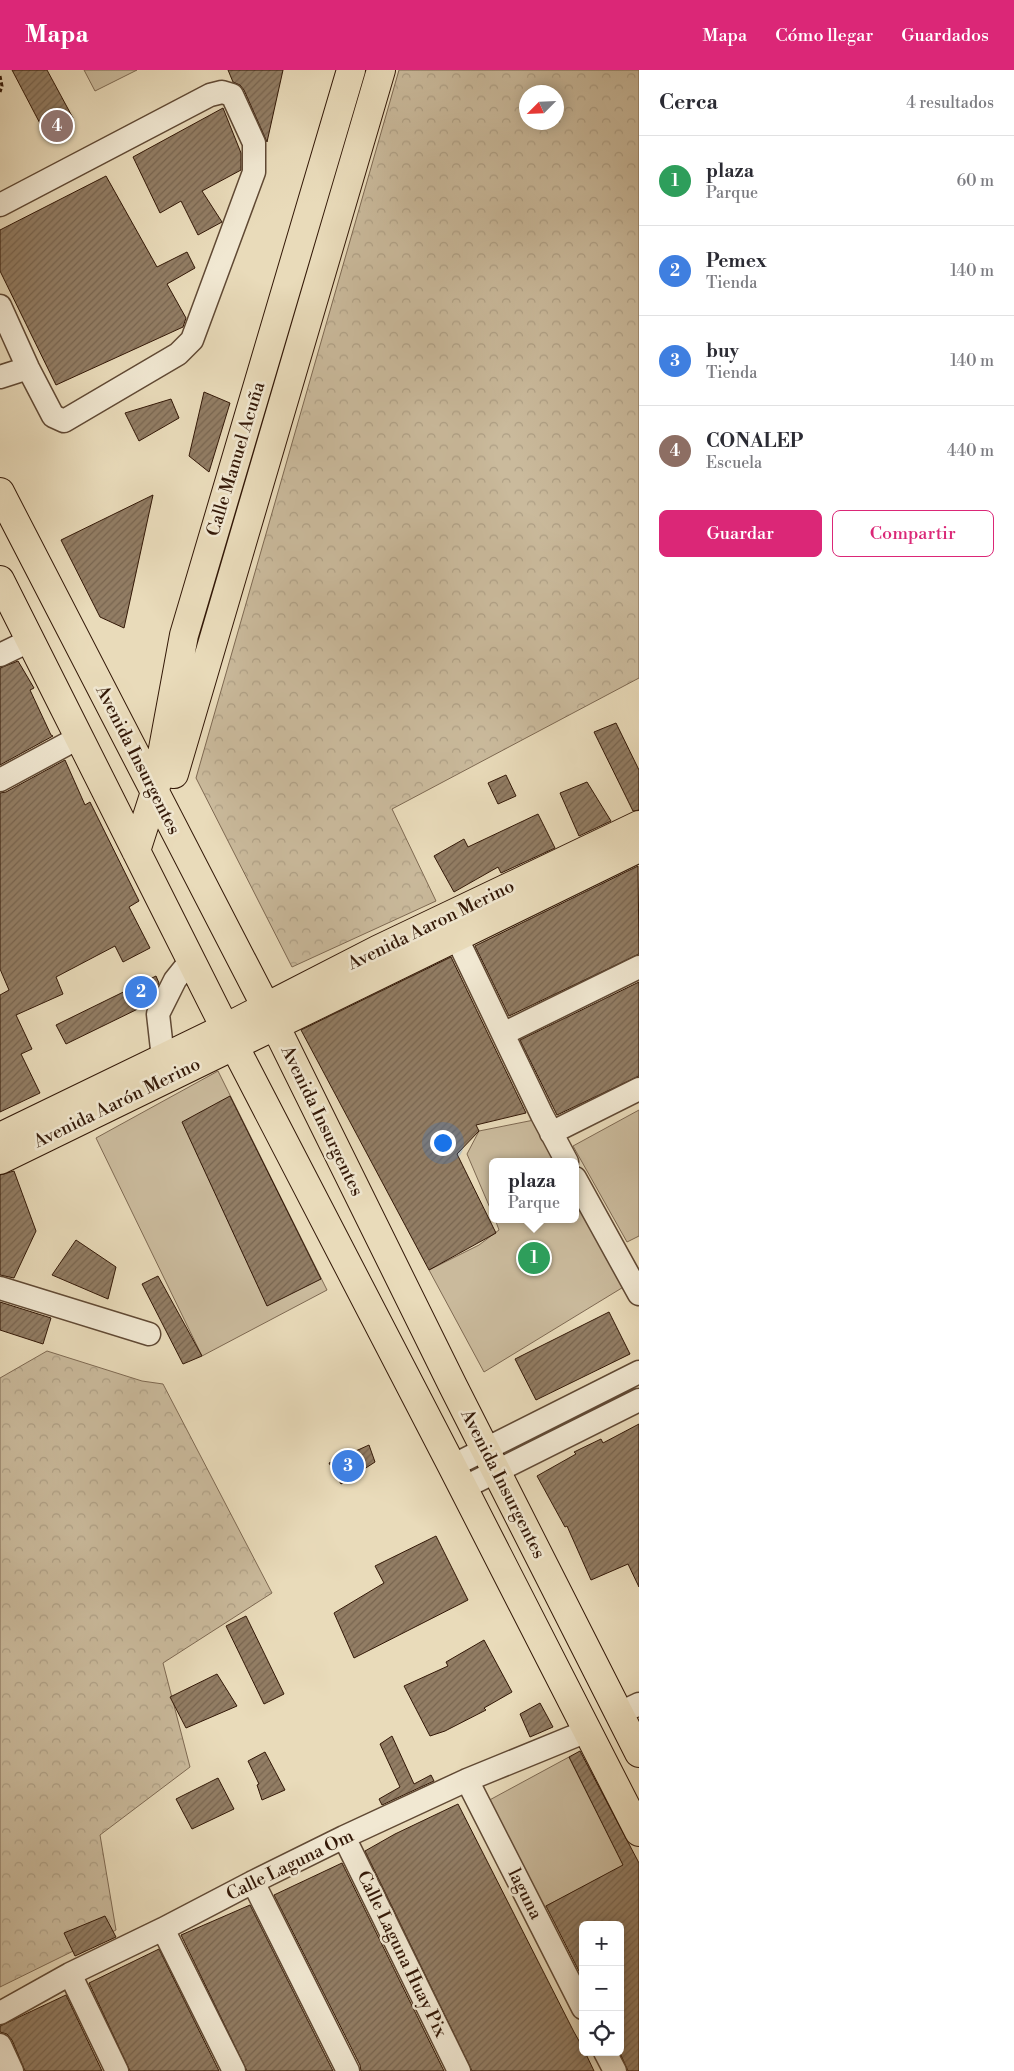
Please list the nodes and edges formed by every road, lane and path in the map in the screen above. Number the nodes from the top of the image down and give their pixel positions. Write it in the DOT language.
graph roads {
  1 [pos="351,70"];
  2 [pos="381,70"];
  3 [pos="0,76"];
  4 [pos="0,92"];
  5 [pos="0,205"];
  6 [pos="0,306"];
  7 [pos="28,368"];
  8 [pos="0,377"];
  9 [pos="0,492"];
  10 [pos="0,580"];
  11 [pos="31,640"];
  12 [pos="0,655"];
  13 [pos="78,738"];
  14 [pos="0,780"];
  15 [pos="159,801"];
  16 [pos="639,825"];
  17 [pos="639,848"];
  18 [pos="187,855"];
  19 [pos="141,860"];
  20 [pos="207,893"];
  21 [pos="168,915"];
  22 [pos="451,927"];
  23 [pos="191,960"];
  24 [pos="639,967"];
  25 [pos="270,1016"];
  26 [pos="503,1034"];
  27 [pos="230,1037"];
  28 [pos="163,1058"];
  29 [pos="639,1089"];
  30 [pos="551,1133"];
  31 [pos="0,1137"];
  32 [pos="565,1158"];
  33 [pos="0,1160"];
  34 [pos="579,1185"];
  35 [pos="0,1288"];
  36 [pos="639,1294"];
  37 [pos="149,1334"];
  38 [pos="639,1372"];
  39 [pos="639,1400"];
  40 [pos="491,1460"];
  41 [pos="458,1477"];
  42 [pos="629,1709"];
  43 [pos="587,1731"];
  44 [pos="639,1753"];
  45 [pos="467,1780"];
  46 [pos="639,1832"];
  47 [pos="344,1837"];
  48 [pos="253,1882"];
  49 [pos="163,1929"];
  50 [pos="70,1974"];
  51 [pos="579,2000"];
  52 [pos="0,2013"];
  53 [pos="0,2045"];
  54 [pos="607,2056"];
  55 [pos="12,2071"];
  56 [pos="118,2071"];
  57 [pos="234,2071"];
  58 [pos="348,2071"];
  59 [pos="459,2071"];
  60 [pos="615,2071"];
  1 -- 15 [label="main road, Calle Manuel Acuña"];
  2 -- 15 [label="main road, Calle Manuel Acuña"];
  3 -- 4 [label="path"];
  5 -- 7 [label="street"];
  6 -- 7 [label="street"];
  7 -- 8 [label="street"];
  9 -- 15 [label="main road, Avenida Insurgentes"];
  10 -- 11 [label="main road, Avenida Insurgentes"];
  11 -- 12 [label="street"];
  11 -- 13 [label="main road, Avenida Insurgentes"];
  13 -- 14 [label="street"];
  13 -- 19 [label="main road, Avenida Insurgentes"];
  15 -- 18 [label="main road, Avenida Insurgentes"];
  15 -- 19 [label="main road, Calle Manuel Acuña"];
  16 -- 22 [label="main road, Avenida Aaron Merino"];
  17 -- 22 [label="main road, Avenida Aaron Merino"];
  18 -- 19 [label="main road"];
  18 -- 20 [label="main road, Avenida Insurgentes"];
  19 -- 21 [label="main road, Avenida Insurgentes"];
  20 -- 21 [label="main road"];
  20 -- 25 [label="main road, Avenida Insurgentes"];
  21 -- 23 [label="main road, Avenida Insurgentes"];
  22 -- 25 [label="main road, Avenida Aaron Merino"];
  22 -- 26 [label="street"];
  23 -- 27 [label="main road, Avenida Insurgentes"];
  23 -- 28 [label="street"];
  24 -- 26 [label="street"];
  25 -- 27 [label="main road, Avenida Aaron Merino"];
  25 -- 40 [label="main road, Avenida Insurgentes"];
  26 -- 30 [label="street"];
  27 -- 28 [label="main road, Avenida Aarón Merino"];
  27 -- 33 [label="main road, Avenida Aarón Merino"];
  27 -- 41 [label="main road, Avenida Insurgentes"];
  28 -- 31 [label="main road, Avenida Aarón Merino"];
  29 -- 30 [label="street"];
  30 -- 32 [label="street"];
  34 -- 36 [label="street"];
  35 -- 37 [label="street"];
  38 -- 40 [label="street"];
  39 -- 40 [label="street"];
  40 -- 41 [label="street"];
  40 -- 42 [label="main road, Avenida Insurgentes"];
  41 -- 43 [label="main road, Avenida Insurgentes"];
  42 -- 44 [label="main road, Avenida Insurgentes"];
  43 -- 45 [label="street, Calle Laguna Om"];
  43 -- 46 [label="main road, Avenida Insurgentes"];
  45 -- 47 [label="street, Calle Laguna Om"];
  45 -- 51 [label="street, laguna"];
  47 -- 48 [label="street, Calle Laguna Om"];
  47 -- 59 [label="street, Calle Laguna Huay Pix"];
  48 -- 49 [label="street, Calle Laguna Om"];
  48 -- 58 [label="street"];
  49 -- 50 [label="street, Calle Laguna Om"];
  49 -- 57 [label="street"];
  50 -- 52 [label="street, Calle Laguna Om"];
  50 -- 56 [label="street"];
  53 -- 55 [label="street"];
  54 -- 60 [label="street"];
}
